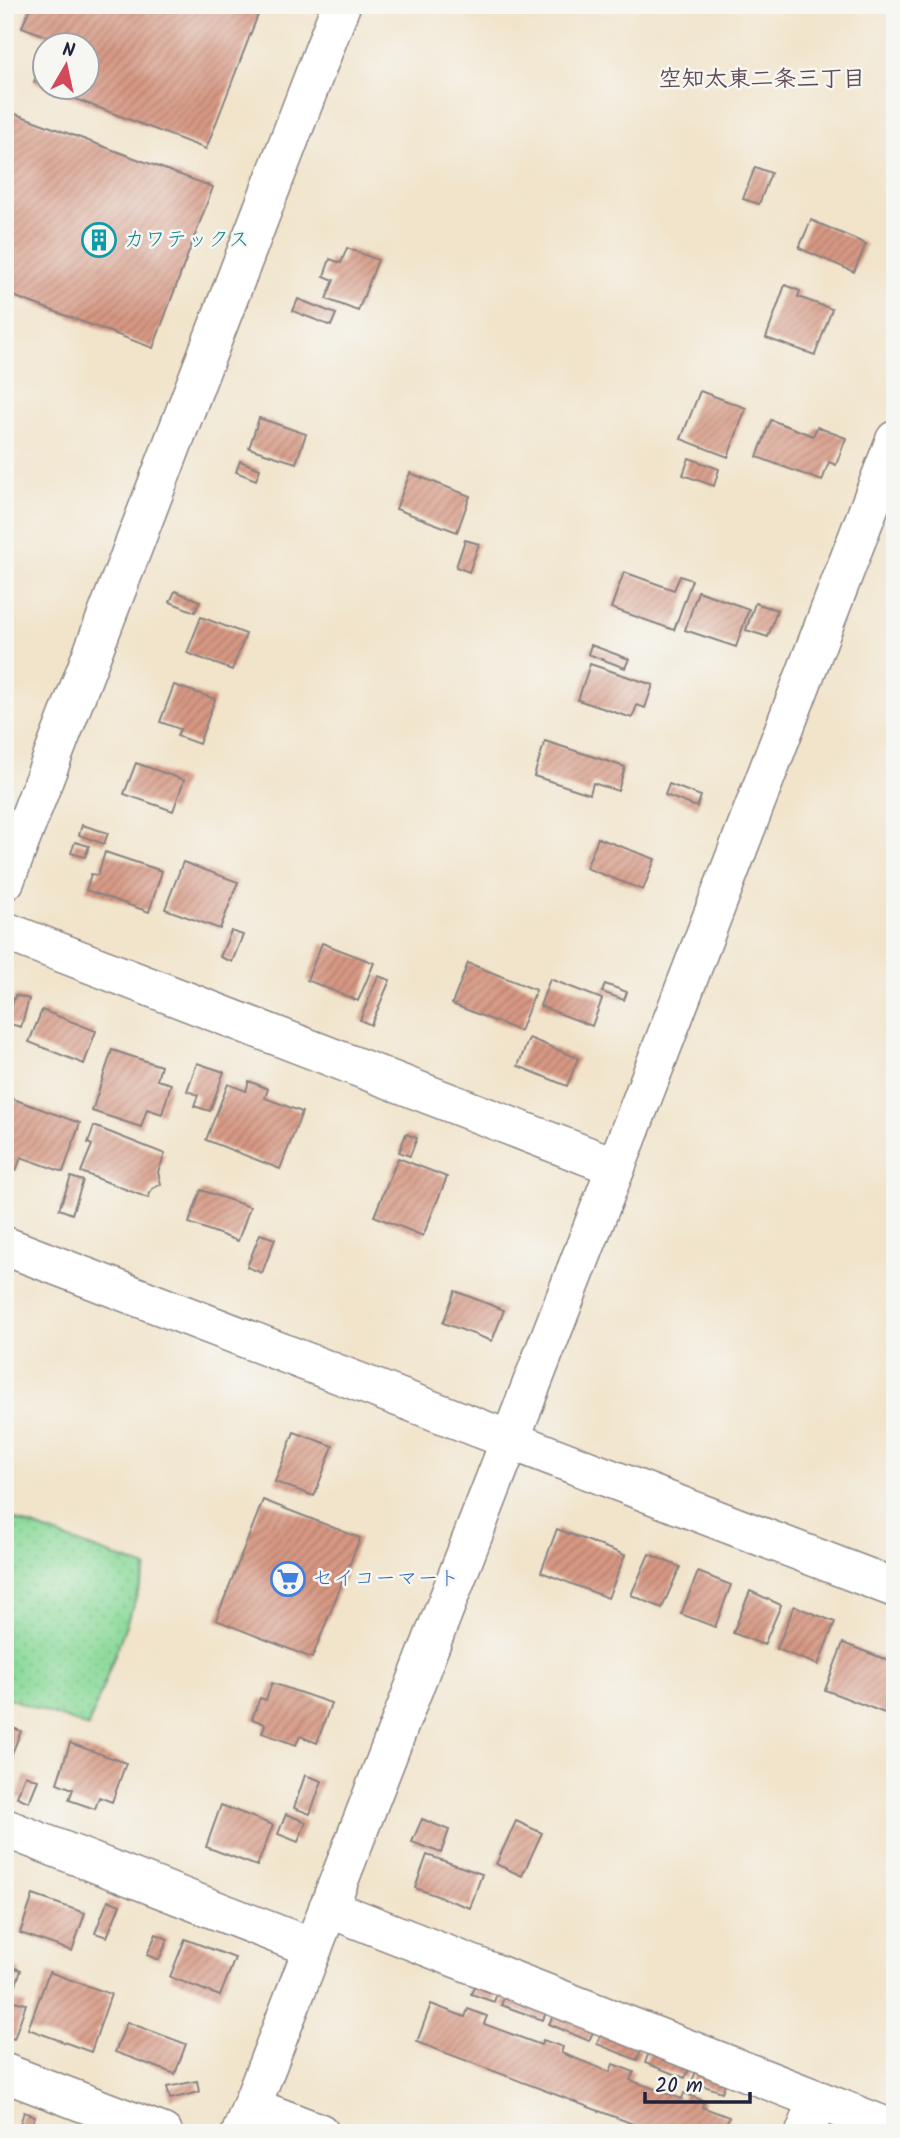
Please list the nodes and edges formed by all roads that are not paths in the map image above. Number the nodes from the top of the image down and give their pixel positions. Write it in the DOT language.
graph roads {
  1 [pos="341,5"];
  2 [pos="895,440"];
  3 [pos="5,881"];
  4 [pos="5,931"];
  5 [pos="616,1167"];
  6 [pos="5,1246"];
  7 [pos="509,1439"];
  8 [pos="895,1588"];
  9 [pos="5,1828"];
  10 [pos="328,1908"];
  11 [pos="313,1948"];
  12 [pos="5,2073"];
  13 [pos="811,2117"];
  14 [pos="247,2120"];
  15 [pos="895,2130"];
  16 [pos="163,2133"];
  17 [pos="320,2133"];
  1 -- 3 [label="street"];
  2 -- 5 [label="street"];
  4 -- 5 [label="street"];
  5 -- 7 [label="street"];
  6 -- 7 [label="street"];
  7 -- 8 [label="street"];
  7 -- 10 [label="street"];
  9 -- 11 [label="street"];
  10 -- 11 [label="street"];
  10 -- 13 [label="street"];
  11 -- 14 [label="street"];
  12 -- 16 [label="street"];
  13 -- 15 [label="street"];
  14 -- 17 [label="street"];
}
